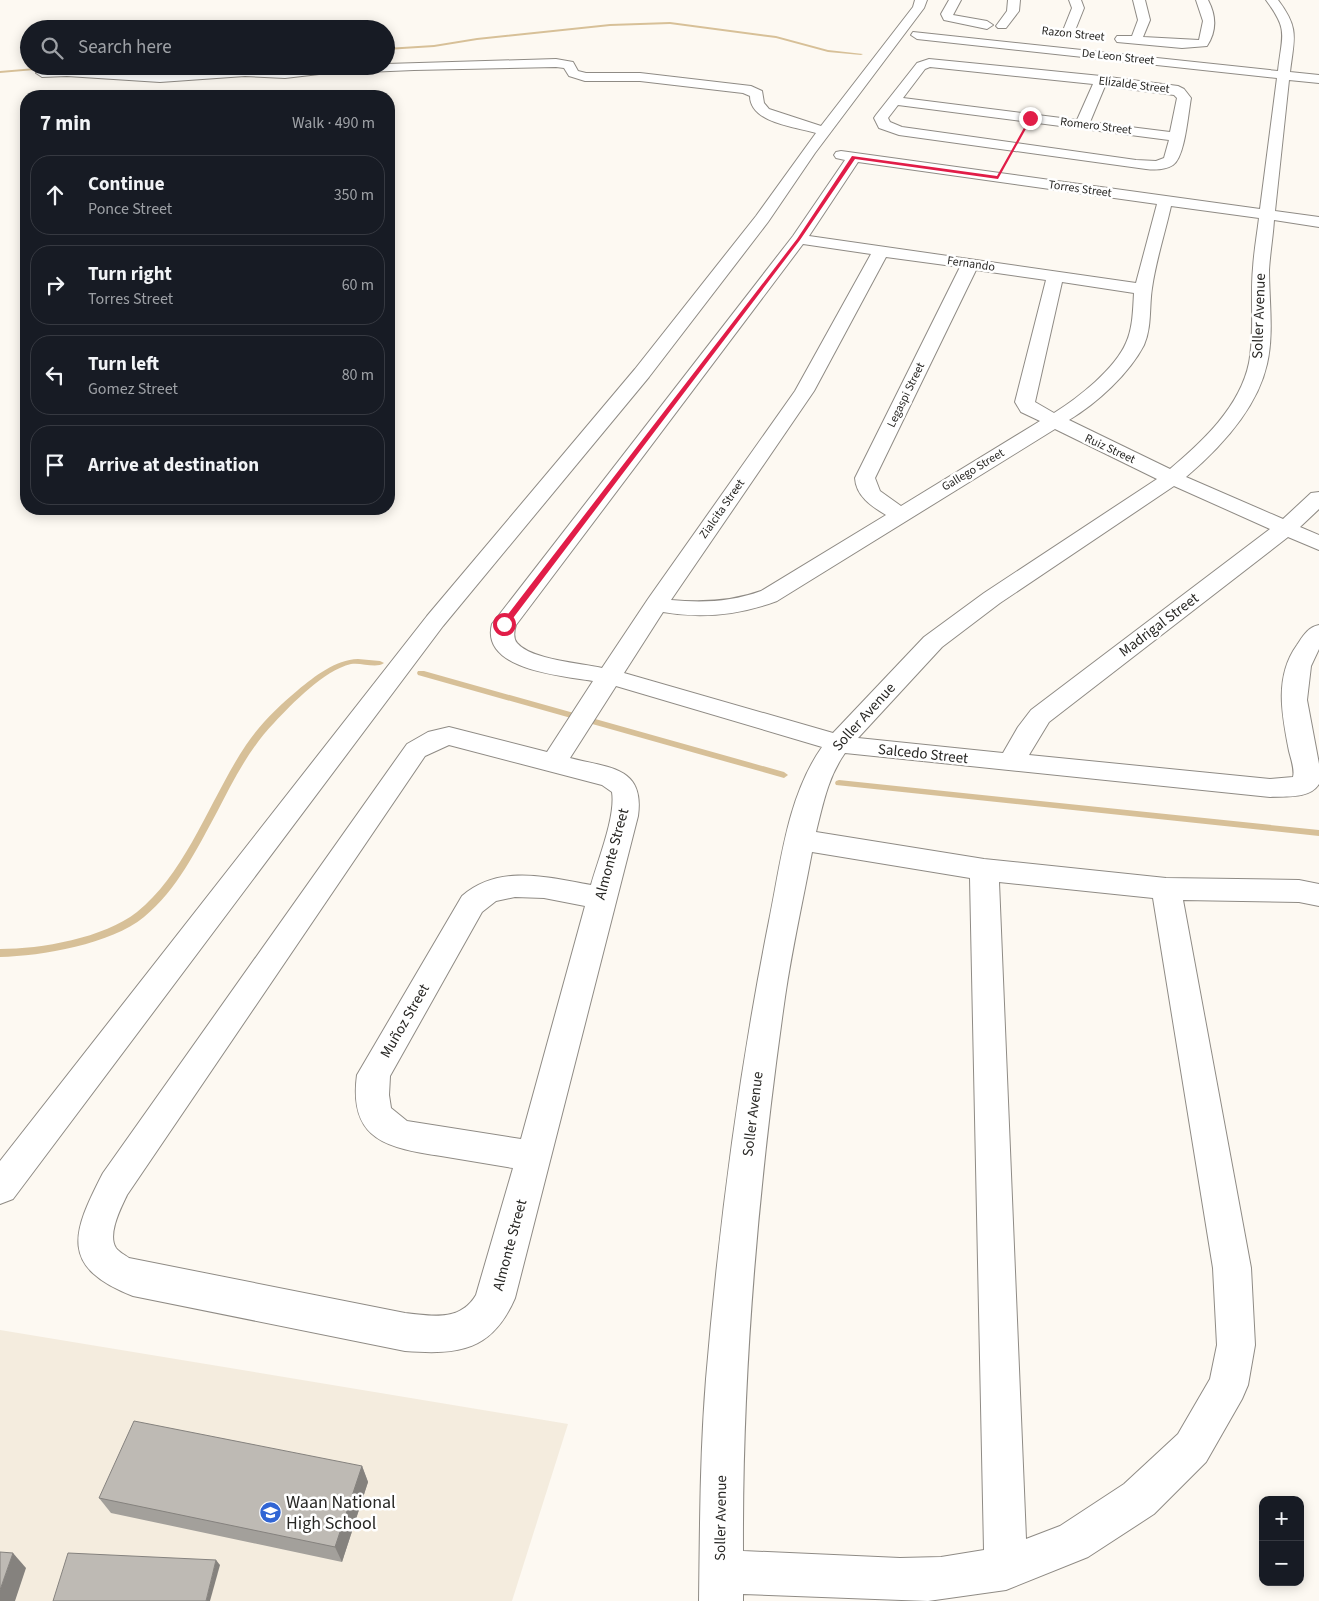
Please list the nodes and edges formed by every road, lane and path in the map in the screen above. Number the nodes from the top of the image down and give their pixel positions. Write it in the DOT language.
graph roads {
  1 [pos="921,0"];
  2 [pos="955,0"];
  3 [pos="1014,0"];
  4 [pos="1075,0"];
  5 [pos="1139,0"];
  6 [pos="1202,0"];
  7 [pos="1272,0"];
  8 [pos="1068,33"];
  9 [pos="917,35"];
  10 [pos="1107,37"];
  11 [pos="1136,40"];
  12 [pos="395,67"];
  13 [pos="1000,69"];
  14 [pos="114,75"];
  15 [pos="202,75"];
  16 [pos="1282,76"];
  17 [pos="1319,79"];
  18 [pos="1101,80"];
  19 [pos="991,86"];
  20 [pos="894,101"];
  21 [pos="1030,118"];
  22 [pos="1082,125"];
  23 [pos="825,131"];
  24 [pos="1178,137"];
  25 [pos="1016,147"];
  26 [pos="998,177"];
  27 [pos="1165,201"];
  28 [pos="1266,215"];
  29 [pos="1319,222"];
  30 [pos="799,239"];
  31 [pos="881,251"];
  32 [pos="970,264"];
  33 [pos="1055,276"];
  34 [pos="1143,289"];
  35 [pos="1052,422"];
  36 [pos="1172,478"];
  37 [pos="1319,498"];
  38 [pos="900,514"];
  39 [pos="1286,528"];
  40 [pos="1319,543"];
  41 [pos="656,604"];
  42 [pos="1319,632"];
  43 [pos="604,687"];
  44 [pos="838,743"];
  45 [pos="562,750"];
  46 [pos="1010,763"];
  47 [pos="800,840"];
  48 [pos="984,870"];
  49 [pos="1166,889"];
  50 [pos="1319,895"];
  51 [pos="601,898"];
  52 [pos="532,1156"];
  53 [pos="0,1188"];
  54 [pos="1006,1568"];
  55 [pos="721,1586"];
  1 -- 23 [label="street"];
  2 -- 3 [label="street"];
  4 -- 8 [label="street"];
  5 -- 11 [label="street"];
  6 -- 11 [label="street, Razon Street"];
  7 -- 16 [label="street, Soller Avenue"];
  9 -- 16 [label="street, De Leon Street"];
  10 -- 11 [label="street, Razon Street"];
  12 -- 23 [label="street"];
  13 -- 18 [label="street, Elizalde Street"];
  13 -- 19 [label="street"];
  13 -- 20 [label="street, Elizalde Street"];
  14 -- 15 [label="street"];
  16 -- 17 [label="street, De Leon Street"];
  16 -- 28 [label="street, Soller Avenue"];
  18 -- 22 [label="street"];
  18 -- 24 [label="street, Elizalde Street"];
  20 -- 21 [label="street, Romero Street"];
  20 -- 25 [label="street, Elizalde Street"];
  21 -- 22 [label="street, Romero Street"];
  21 -- 25 [label="street"];
  22 -- 24 [label="street, Romero Street"];
  23 -- 53 [label="street"];
  24 -- 25 [label="street, Elizalde Street"];
  25 -- 26 [label="street"];
  26 -- 27 [label="street, Torres Street"];
  26 -- 30 [label="street, Torres Street"];
  27 -- 28 [label="street, Torres Street"];
  27 -- 34 [label="street, Gallego Street"];
  28 -- 29 [label="street, Torres Street"];
  28 -- 36 [label="street, Soller Avenue"];
  30 -- 31 [label="street, Fernando"];
  30 -- 43 [label="street, Salcedo Street"];
  31 -- 32 [label="street, Fernando"];
  31 -- 41 [label="street, Zialcita Street"];
  32 -- 33 [label="street, Fernando"];
  32 -- 38 [label="street, Legaspi Street"];
  33 -- 34 [label="street, Fernando"];
  33 -- 35 [label="street, Ruiz Street"];
  34 -- 35 [label="street, Gallego Street"];
  35 -- 36 [label="street, Ruiz Street"];
  35 -- 38 [label="street, Gallego Street"];
  36 -- 39 [label="street, Ruiz Street"];
  36 -- 44 [label="street, Soller Avenue"];
  37 -- 39 [label="street, Madrigal Street"];
  38 -- 41 [label="street, Gallego Street"];
  39 -- 40 [label="street, Ruiz Street"];
  39 -- 46 [label="street, Madrigal Street"];
  41 -- 43 [label="street, Zialcita Street"];
  42 -- 46 [label="street, Salcedo Street"];
  43 -- 44 [label="street, Salcedo Street"];
  43 -- 45 [label="street, Zialcita Street"];
  44 -- 46 [label="street, Salcedo Street"];
  44 -- 47 [label="street, Soller Avenue"];
  45 -- 51 [label="street, Almonte Street"];
  45 -- 52 [label="street, Almonte Street"];
  47 -- 48 [label="street"];
  47 -- 55 [label="street, Soller Avenue"];
  48 -- 49 [label="street"];
  48 -- 54 [label="street"];
  49 -- 50 [label="street"];
  49 -- 54 [label="street"];
  51 -- 52 [label="street, Almonte Street"];
  51 -- 52 [label="street, Muñoz Street"];
  54 -- 55 [label="street"];
}
